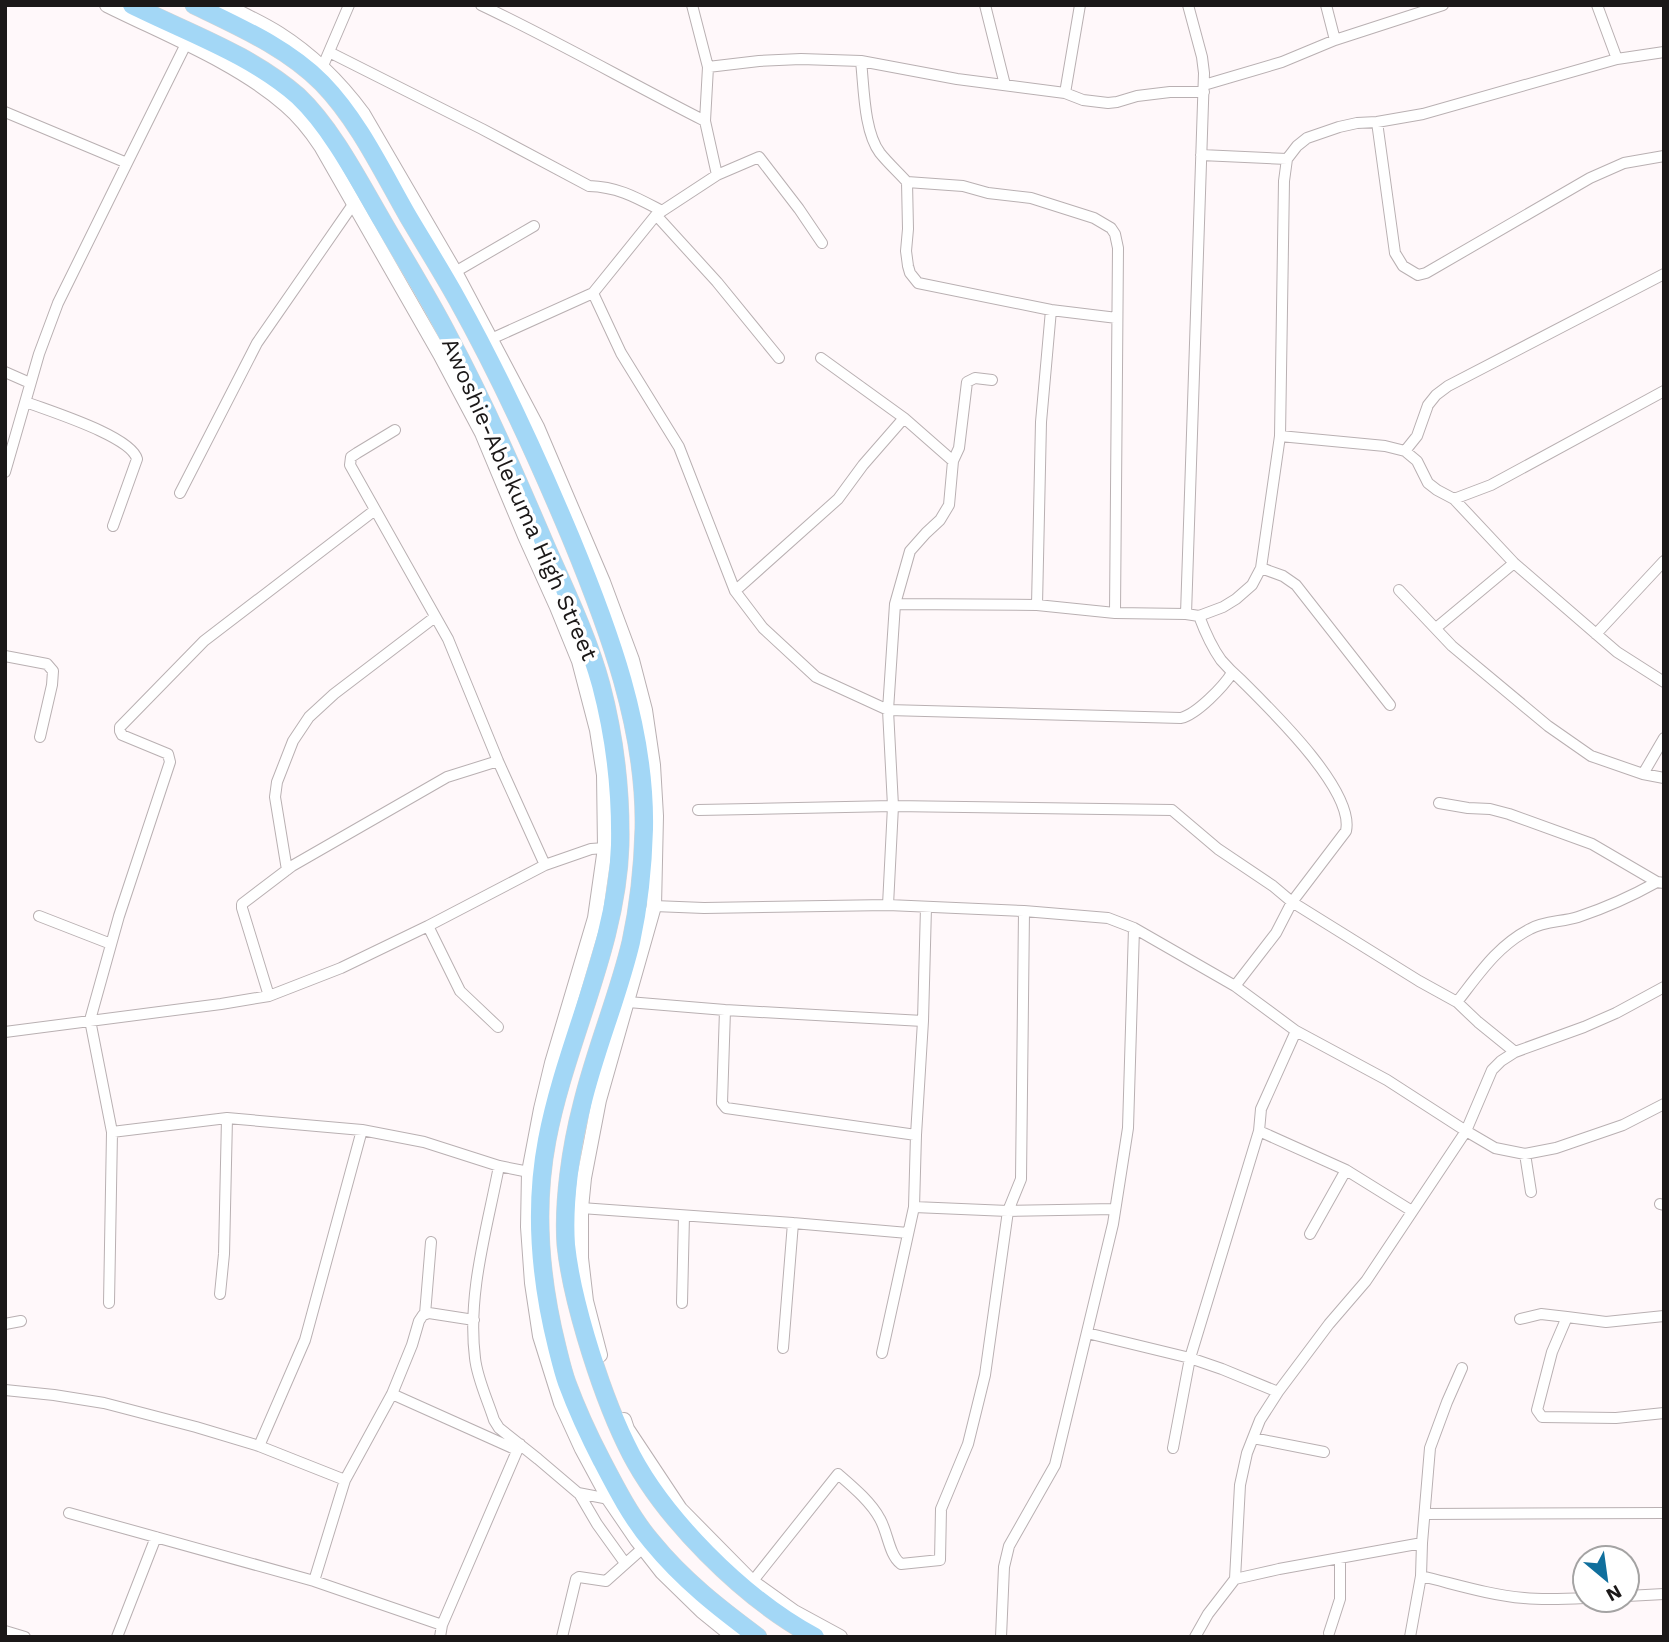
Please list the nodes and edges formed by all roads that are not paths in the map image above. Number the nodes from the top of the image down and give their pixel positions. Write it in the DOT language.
graph roads {
  1 [pos="107,5"];
  2 [pos="132,5"];
  3 [pos="194,5"];
  4 [pos="225,5"];
  5 [pos="349,5"];
  6 [pos="481,5"];
  7 [pos="692,5"];
  8 [pos="985,5"];
  9 [pos="1080,5"];
  10 [pos="1188,5"];
  11 [pos="1326,5"];
  12 [pos="1443,5"];
  13 [pos="1597,5"];
  14 [pos="1335,40"];
  15 [pos="186,44"];
  16 [pos="329,52"];
  17 [pos="1664,52"];
  18 [pos="1617,58"];
  19 [pos="862,61"];
  20 [pos="708,67"];
  21 [pos="322,68"];
  22 [pos="1005,85"];
  23 [pos="1204,88"];
  24 [pos="1065,93"];
  25 [pos="5,112"];
  26 [pos="705,121"];
  27 [pos="1377,122"];
  28 [pos="1201,155"];
  29 [pos="1664,156"];
  30 [pos="1287,159"];
  31 [pos="127,163"];
  32 [pos="717,175"];
  33 [pos="907,182"];
  34 [pos="354,203"];
  35 [pos="659,213"];
  36 [pos="534,226"];
  37 [pos="822,243"];
  38 [pos="455,272"];
  39 [pos="1664,274"];
  40 [pos="410,285"];
  41 [pos="593,293"];
  42 [pos="1051,310"];
  43 [pos="1117,318"];
  44 [pos="491,339"];
  45 [pos="779,358"];
  46 [pos="821,358"];
  47 [pos="5,372"];
  48 [pos="992,380"];
  49 [pos="30,383"];
  50 [pos="1664,391"];
  51 [pos="26,402"];
  52 [pos="514,410"];
  53 [pos="904,418"];
  54 [pos="491,421"];
  55 [pos="395,430"];
  56 [pos="1280,436"];
  57 [pos="1405,451"];
  58 [pos="953,461"];
  59 [pos="506,471"];
  60 [pos="5,472"];
  61 [pos="180,493"];
  62 [pos="1454,499"];
  63 [pos="375,510"];
  64 [pos="113,526"];
  65 [pos="1664,561"];
  66 [pos="1514,563"];
  67 [pos="1261,568"];
  68 [pos="1399,590"];
  69 [pos="735,592"];
  70 [pos="895,604"];
  71 [pos="1037,605"];
  72 [pos="1115,613"];
  73 [pos="1186,614"];
  74 [pos="1199,616"];
  75 [pos="435,617"];
  76 [pos="1436,628"];
  77 [pos="1596,634"];
  78 [pos="5,656"];
  79 [pos="1232,673"];
  80 [pos="1664,682"];
  81 [pos="1390,705"];
  82 [pos="888,710"];
  83 [pos="40,737"];
  84 [pos="1664,738"];
  85 [pos="498,761"];
  86 [pos="1643,774"];
  87 [pos="1664,778"];
  88 [pos="1439,803"];
  89 [pos="892,806"];
  90 [pos="698,810"];
  91 [pos="605,848"];
  92 [pos="545,865"];
  93 [pos="287,870"];
  94 [pos="1660,882"];
  95 [pos="1292,902"];
  96 [pos="888,905"];
  97 [pos="654,906"];
  98 [pos="926,907"];
  99 [pos="1024,911"];
  100 [pos="39,916"];
  101 [pos="428,926"];
  102 [pos="1133,928"];
  103 [pos="111,944"];
  104 [pos="1235,986"];
  105 [pos="1664,987"];
  106 [pos="269,996"];
  107 [pos="628,1002"];
  108 [pos="1457,1002"];
  109 [pos="725,1010"];
  110 [pos="90,1020"];
  111 [pos="923,1021"];
  112 [pos="498,1027"];
  113 [pos="1296,1031"];
  114 [pos="5,1032"];
  115 [pos="1515,1052"];
  116 [pos="1664,1104"];
  117 [pos="227,1118"];
  118 [pos="362,1130"];
  119 [pos="1259,1131"];
  120 [pos="1466,1131"];
  121 [pos="112,1132"];
  122 [pos="916,1135"];
  123 [pos="1525,1154"];
  124 [pos="499,1166"];
  125 [pos="1346,1170"];
  126 [pos="529,1172"];
  127 [pos="1531,1192"];
  128 [pos="915,1207"];
  129 [pos="580,1208"];
  130 [pos="1115,1209"];
  131 [pos="1008,1211"];
  132 [pos="1412,1211"];
  133 [pos="684,1216"];
  134 [pos="793,1223"];
  135 [pos="908,1233"];
  136 [pos="1310,1234"];
  137 [pos="431,1242"];
  138 [pos="220,1294"];
  139 [pos="109,1303"];
  140 [pos="682,1303"];
  141 [pos="425,1314"];
  142 [pos="1664,1316"];
  143 [pos="1567,1317"];
  144 [pos="1520,1319"];
  145 [pos="474,1320"];
  146 [pos="21,1321"];
  147 [pos="5,1324"];
  148 [pos="1087,1334"];
  149 [pos="783,1348"];
  150 [pos="882,1353"];
  151 [pos="1190,1358"];
  152 [pos="1462,1368"];
  153 [pos="5,1390"];
  154 [pos="1278,1392"];
  155 [pos="392,1394"];
  156 [pos="1664,1413"];
  157 [pos="1253,1438"];
  158 [pos="259,1446"];
  159 [pos="519,1447"];
  160 [pos="1173,1448"];
  161 [pos="1324,1452"];
  162 [pos="345,1480"];
  163 [pos="580,1494"];
  164 [pos="609,1499"];
  165 [pos="1664,1513"];
  166 [pos="69,1514"];
  167 [pos="1425,1514"];
  168 [pos="156,1537"];
  169 [pos="1422,1543"];
  170 [pos="643,1548"];
  171 [pos="1340,1558"];
  172 [pos="625,1563"];
  173 [pos="1421,1576"];
  174 [pos="1235,1579"];
  175 [pos="314,1581"];
  176 [pos="751,1581"];
  177 [pos="1664,1594"];
  178 [pos="1641,1595"];
  179 [pos="1571,1599"];
  180 [pos="5,1631"];
  181 [pos="441,1631"];
  182 [pos="1329,1633"];
  183 [pos="26,1637"];
  184 [pos="117,1637"];
  185 [pos="562,1637"];
  186 [pos="734,1637"];
  187 [pos="758,1637"];
  188 [pos="815,1637"];
  189 [pos="840,1637"];
  190 [pos="1001,1637"];
  191 [pos="1195,1637"];
  192 [pos="1410,1637"];
  1 -- 15 [label="street, Awoshie-Ablekuma High Street"];
  2 -- 40 [label="main road, Awoshie-Ablekuma High Street"];
  3 -- 52 [label="main road, Awoshie-Ablekuma High Street"];
  4 -- 21 [label="street, Awoshie-Ablekuma High Street"];
  5 -- 16 [label="street"];
  6 -- 26 [label="street"];
  7 -- 20 [label="street"];
  8 -- 22 [label="street"];
  9 -- 24 [label="street"];
  10 -- 23 [label="street"];
  11 -- 14 [label="street"];
  12 -- 14 [label="street"];
  13 -- 18 [label="street"];
  14 -- 23 [label="street"];
  15 -- 31 [label="street"];
  15 -- 34 [label="street, Awoshie-Ablekuma High Street"];
  16 -- 21 [label="street"];
  16 -- 35 [label="street"];
  17 -- 18 [label="street"];
  18 -- 27 [label="street"];
  19 -- 20 [label="street"];
  19 -- 22 [label="street"];
  19 -- 33 [label="street"];
  20 -- 26 [label="street"];
  21 -- 38 [label="street, Awoshie-Ablekuma High Street"];
  22 -- 24 [label="street"];
  23 -- 24 [label="street"];
  23 -- 28 [label="street"];
  25 -- 31 [label="street"];
  26 -- 32 [label="street"];
  27 -- 29 [label="street"];
  27 -- 30 [label="street"];
  28 -- 30 [label="street"];
  28 -- 73 [label="street"];
  30 -- 56 [label="street"];
  31 -- 49 [label="street"];
  32 -- 35 [label="street"];
  32 -- 37 [label="street"];
  33 -- 42 [label="street"];
  33 -- 43 [label="street"];
  34 -- 40 [label="street, Awoshie-Ablekuma High Street"];
  34 -- 61 [label="street"];
  35 -- 41 [label="street"];
  35 -- 45 [label="street"];
  36 -- 38 [label="street"];
  38 -- 44 [label="street, Awoshie-Ablekuma High Street"];
  39 -- 57 [label="street"];
  40 -- 54 [label="main road, Awoshie-Ablekuma High Street"];
  40 -- 59 [label="street, Awoshie-Ablekuma High Street"];
  41 -- 44 [label="street"];
  41 -- 69 [label="street"];
  42 -- 43 [label="street"];
  42 -- 71 [label="street"];
  43 -- 72 [label="street"];
  44 -- 97 [label="street, Awoshie-Ablekuma High Street"];
  46 -- 53 [label="street"];
  47 -- 49 [label="street"];
  48 -- 58 [label="street"];
  49 -- 51 [label="street"];
  50 -- 62 [label="street"];
  51 -- 60 [label="street"];
  51 -- 64 [label="street"];
  52 -- 54 [label="main road"];
  52 -- 188 [label="main road, Awoshie-Ablekuma High Street"];
  53 -- 58 [label="street"];
  53 -- 69 [label="street"];
  54 -- 59 [label="main road, Awoshie-Ablekuma High Street"];
  55 -- 63 [label="street"];
  56 -- 57 [label="street"];
  56 -- 67 [label="street"];
  57 -- 62 [label="street"];
  58 -- 70 [label="street"];
  59 -- 91 [label="street, Awoshie-Ablekuma High Street"];
  59 -- 187 [label="main road, Awoshie-Ablekuma High Street"];
  62 -- 66 [label="street"];
  63 -- 75 [label="street"];
  63 -- 103 [label="street"];
  65 -- 77 [label="street"];
  66 -- 76 [label="street"];
  66 -- 77 [label="street"];
  67 -- 74 [label="street"];
  67 -- 81 [label="street"];
  68 -- 76 [label="street"];
  69 -- 82 [label="street"];
  70 -- 71 [label="street"];
  70 -- 82 [label="street"];
  71 -- 72 [label="street"];
  72 -- 73 [label="street"];
  73 -- 74 [label="street"];
  74 -- 79 [label="street"];
  75 -- 85 [label="street"];
  75 -- 93 [label="street"];
  76 -- 86 [label="street"];
  77 -- 80 [label="street"];
  78 -- 83 [label="street"];
  79 -- 82 [label="street"];
  79 -- 95 [label="street"];
  82 -- 89 [label="street"];
  84 -- 86 [label="street"];
  85 -- 92 [label="street"];
  85 -- 93 [label="street"];
  86 -- 87 [label="street"];
  88 -- 94 [label="street"];
  89 -- 90 [label="street"];
  89 -- 95 [label="street"];
  89 -- 96 [label="street"];
  91 -- 92 [label="street"];
  91 -- 126 [label="street, Awoshie-Ablekuma High Street"];
  92 -- 101 [label="street"];
  93 -- 106 [label="street"];
  94 -- 108 [label="street"];
  95 -- 104 [label="street"];
  95 -- 108 [label="street"];
  96 -- 97 [label="street"];
  96 -- 98 [label="street"];
  97 -- 107 [label="street, Awoshie-Ablekuma High Street"];
  98 -- 99 [label="street"];
  98 -- 111 [label="street"];
  99 -- 102 [label="street"];
  99 -- 131 [label="street"];
  100 -- 103 [label="street"];
  101 -- 106 [label="street"];
  101 -- 112 [label="street"];
  102 -- 104 [label="street"];
  102 -- 130 [label="street"];
  103 -- 110 [label="street"];
  104 -- 113 [label="street"];
  105 -- 115 [label="street"];
  106 -- 110 [label="street"];
  107 -- 109 [label="street"];
  107 -- 129 [label="street, Awoshie-Ablekuma High Street"];
  108 -- 115 [label="street"];
  109 -- 111 [label="street"];
  109 -- 122 [label="street"];
  110 -- 114 [label="street"];
  110 -- 121 [label="street"];
  111 -- 122 [label="street"];
  113 -- 119 [label="street"];
  113 -- 120 [label="street"];
  115 -- 120 [label="street"];
  116 -- 123 [label="street"];
  117 -- 118 [label="street"];
  117 -- 121 [label="street"];
  117 -- 138 [label="street"];
  118 -- 124 [label="street"];
  118 -- 158 [label="street"];
  119 -- 125 [label="street"];
  119 -- 151 [label="street"];
  120 -- 123 [label="street"];
  120 -- 132 [label="street"];
  121 -- 139 [label="street"];
  122 -- 128 [label="street"];
  123 -- 127 [label="street"];
  124 -- 126 [label="street"];
  124 -- 145 [label="street"];
  125 -- 132 [label="street"];
  125 -- 136 [label="street"];
  126 -- 164 [label="street, Awoshie-Ablekuma High Street"];
  128 -- 131 [label="street"];
  128 -- 135 [label="street"];
  129 -- 133 [label="street"];
  129 -- 176 [label="street, Awoshie-Ablekuma High Street"];
  130 -- 131 [label="street"];
  130 -- 148 [label="street"];
  131 -- 176 [label="street"];
  132 -- 154 [label="street"];
  133 -- 134 [label="street"];
  133 -- 140 [label="street"];
  134 -- 135 [label="street"];
  134 -- 149 [label="street"];
  135 -- 150 [label="street"];
  137 -- 141 [label="street"];
  141 -- 145 [label="street"];
  141 -- 155 [label="street"];
  142 -- 143 [label="street"];
  143 -- 144 [label="street"];
  143 -- 156 [label="street"];
  145 -- 159 [label="street"];
  146 -- 147 [label="street"];
  148 -- 151 [label="street"];
  148 -- 190 [label="street"];
  151 -- 154 [label="street"];
  151 -- 160 [label="street"];
  152 -- 167 [label="street"];
  153 -- 158 [label="street"];
  154 -- 157 [label="street"];
  155 -- 159 [label="street"];
  155 -- 162 [label="street"];
  157 -- 161 [label="street"];
  157 -- 174 [label="street"];
  158 -- 162 [label="street"];
  159 -- 163 [label="street"];
  159 -- 181 [label="street"];
  162 -- 175 [label="street"];
  163 -- 164 [label="street"];
  163 -- 172 [label="street"];
  164 -- 170 [label="street, Awoshie-Ablekuma High Street"];
  165 -- 167 [label="street"];
  166 -- 168 [label="street"];
  167 -- 169 [label="street"];
  168 -- 175 [label="street"];
  168 -- 184 [label="street"];
  169 -- 171 [label="street"];
  169 -- 173 [label="street"];
  170 -- 172 [label="street"];
  170 -- 186 [label="street, Awoshie-Ablekuma High Street"];
  171 -- 174 [label="street"];
  171 -- 182 [label="street"];
  172 -- 185 [label="street"];
  173 -- 179 [label="street"];
  173 -- 192 [label="street"];
  174 -- 191 [label="street"];
  175 -- 181 [label="street"];
  176 -- 189 [label="street, Awoshie-Ablekuma High Street"];
  177 -- 178 [label="street"];
  180 -- 183 [label="street"];
}
